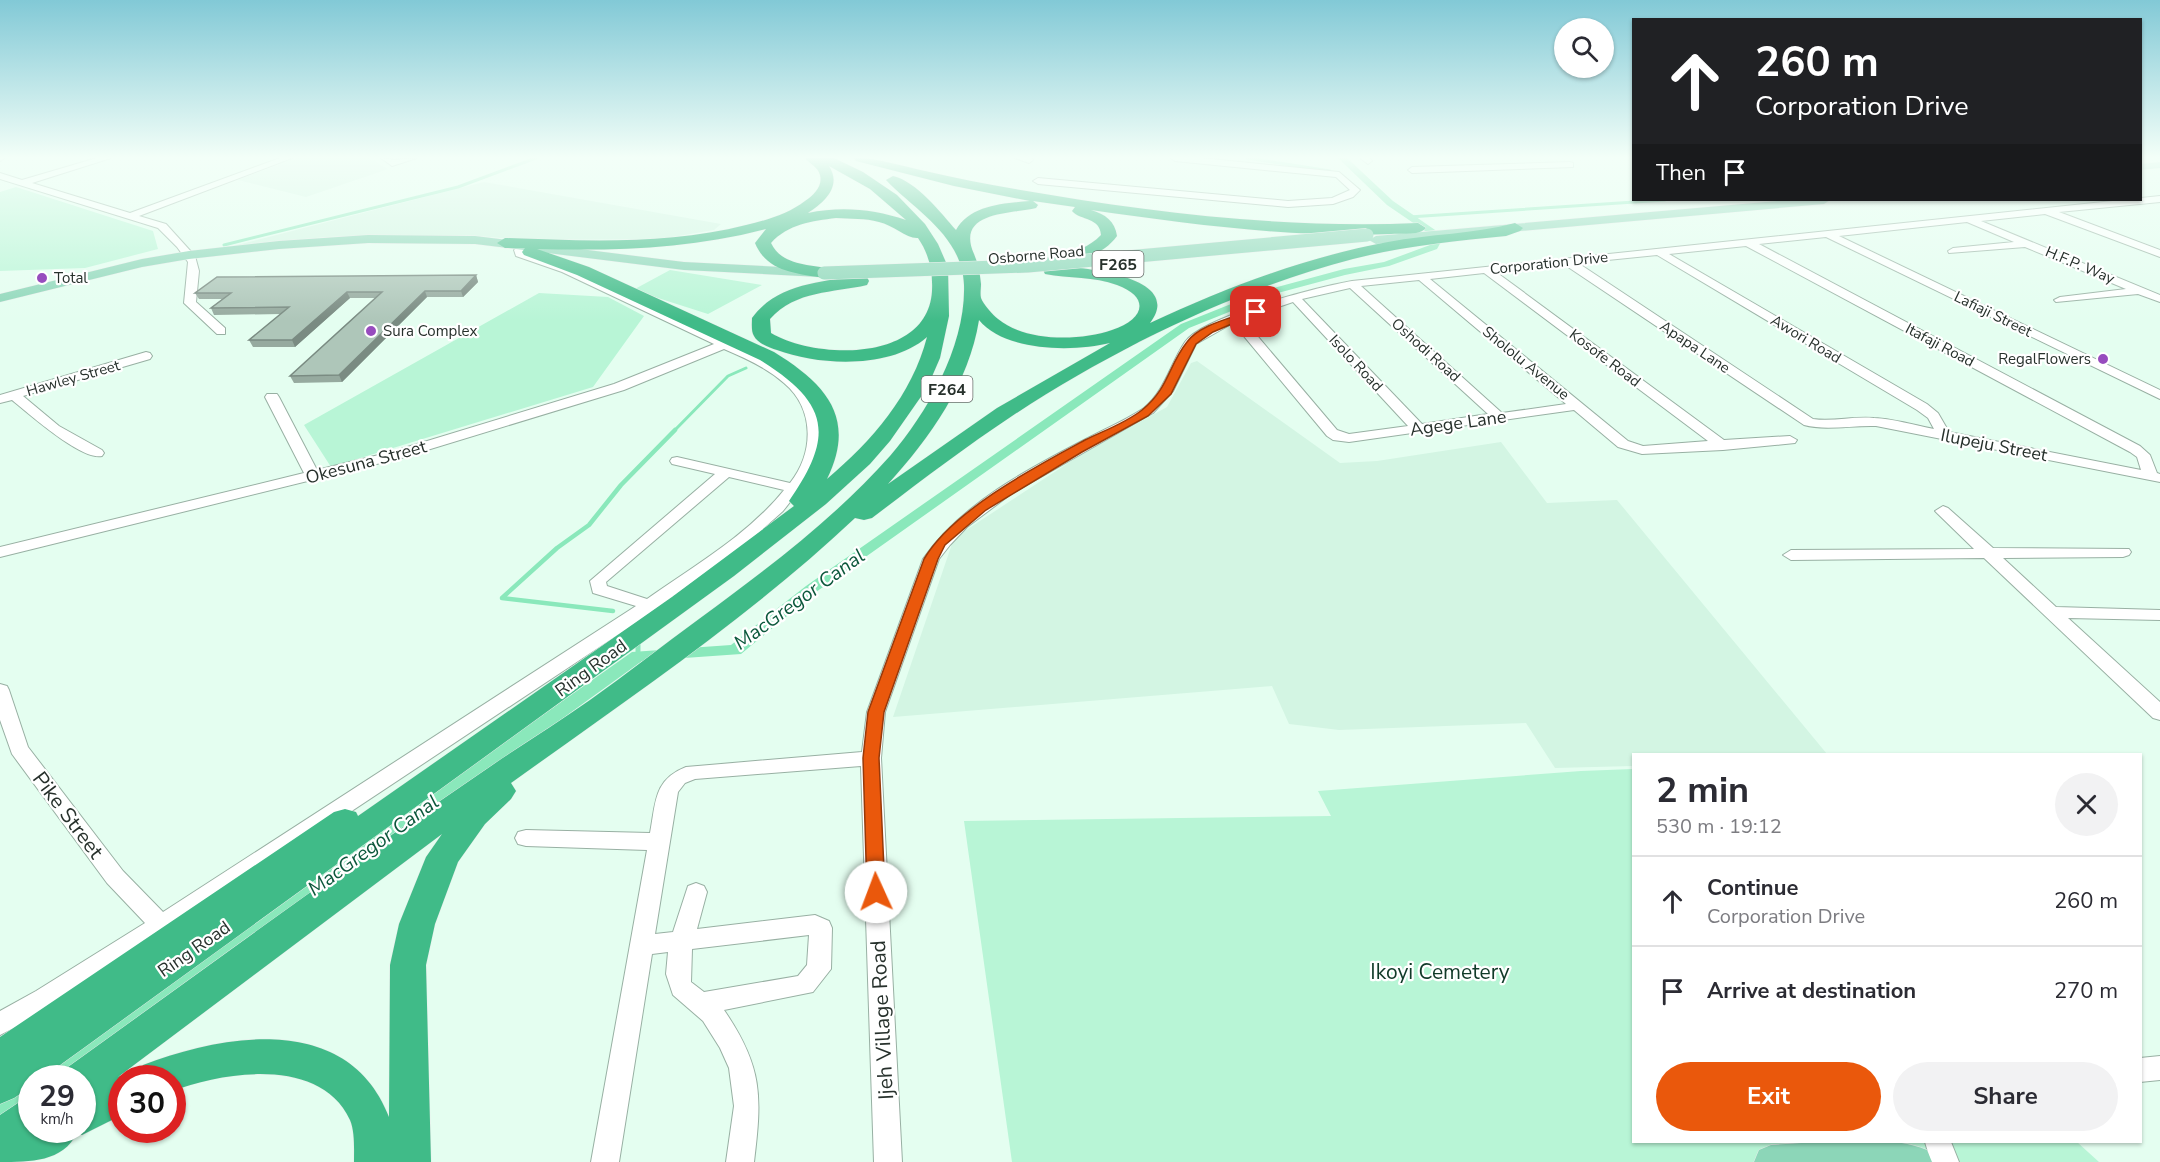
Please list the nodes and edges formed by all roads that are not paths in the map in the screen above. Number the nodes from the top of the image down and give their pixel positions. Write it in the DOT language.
graph roads {
  1 [pos="118,212"];
  2 [pos="134,212"];
  3 [pos="135,212"];
  4 [pos="799,212"];
  5 [pos="907,212"];
  6 [pos="933,212"];
  7 [pos="990,212"];
  8 [pos="1083,212"];
  9 [pos="1141,212"];
  10 [pos="1643,212"];
  11 [pos="1677,212"];
  12 [pos="2024,212"];
  13 [pos="2049,212"];
  14 [pos="127,215"];
  15 [pos="1966,219"];
  16 [pos="1511,226"];
  17 [pos="1827,233"];
  18 [pos="1413,234"];
  19 [pos="928,242"];
  20 [pos="1748,242"];
  21 [pos="2027,243"];
  22 [pos="2160,244"];
  23 [pos="961,245"];
  24 [pos="2139,246"];
  25 [pos="518,248"];
  26 [pos="1953,251"];
  27 [pos="1659,252"];
  28 [pos="2160,254"];
  29 [pos="190,257"];
  30 [pos="1567,261"];
  31 [pos="645,265"];
  32 [pos="1051,267"];
  33 [pos="1486,270"];
  34 [pos="824,273"];
  35 [pos="1420,276"];
  36 [pos="861,281"];
  37 [pos="1353,284"];
  38 [pos="2139,290"];
  39 [pos="0,298"];
  40 [pos="1295,298"];
  41 [pos="2160,299"];
  42 [pos="2060,300"];
  43 [pos="974,301"];
  44 [pos="940,306"];
  45 [pos="1236,319"];
  46 [pos="221,331"];
  47 [pos="725,344"];
  48 [pos="146,356"];
  49 [pos="2160,382"];
  50 [pos="2139,385"];
  51 [pos="14,395"];
  52 [pos="2160,395"];
  53 [pos="272,397"];
  54 [pos="0,399"];
  55 [pos="1578,406"];
  56 [pos="1499,417"];
  57 [pos="1827,425"];
  58 [pos="1418,428"];
  59 [pos="1944,435"];
  60 [pos="1790,440"];
  61 [pos="1723,446"];
  62 [pos="97,453"];
  63 [pos="677,461"];
  64 [pos="724,474"];
  65 [pos="313,477"];
  66 [pos="2155,477"];
  67 [pos="794,488"];
  68 [pos="1007,491"];
  69 [pos="1943,511"];
  70 [pos="764,541"];
  71 [pos="0,552"];
  72 [pos="1986,552"];
  73 [pos="2123,552"];
  74 [pos="1791,555"];
  75 [pos="789,563"];
  76 [pos="649,605"];
  77 [pos="2051,612"];
  78 [pos="2160,615"];
  79 [pos="0,690"];
  80 [pos="560,690"];
  81 [pos="599,707"];
  82 [pos="2160,714"];
  83 [pos="871,758"];
  84 [pos="526,838"];
  85 [pos="659,842"];
  86 [pos="696,892"];
  87 [pos="161,925"];
  88 [pos="683,941"];
  89 [pos="642,945"];
  90 [pos="704,1003"];
  91 [pos="0,1024"];
  92 [pos="0,1059"];
  93 [pos="2160,1068"];
  94 [pos="186,1069"];
  95 [pos="96,1070"];
  96 [pos="2142,1070"];
  97 [pos="0,1085"];
  98 [pos="18,1127"];
  99 [pos="0,1140"];
  100 [pos="38,1143"];
  101 [pos="1938,1143"];
  102 [pos="8,1162"];
  103 [pos="375,1162"];
  104 [pos="411,1162"];
  105 [pos="605,1162"];
  106 [pos="740,1162"];
  107 [pos="888,1162"];
  108 [pos="1772,1162"];
  109 [pos="1915,1162"];
  110 [pos="1945,1162"];
  1 -- 14 [label="street"];
  2 -- 14 [label="street"];
  3 -- 14 [label="street"];
  4 -- 25 [label="highway"];
  5 -- 19 [label="highway, Ring Road / F264"];
  6 -- 23 [label="highway, Ring Road / F264"];
  7 -- 23 [label="highway"];
  8 -- 32 [label="highway"];
  9 -- 18 [label="highway"];
  10 -- 16 [label="main road"];
  11 -- 16 [label="main road"];
  12 -- 15 [label="street, Corporation Drive"];
  13 -- 24 [label="street"];
  14 -- 29 [label="street"];
  15 -- 17 [label="street, Corporation Drive"];
  15 -- 21 [label="street, H.F.P. Way"];
  16 -- 18 [label="highway"];
  17 -- 20 [label="street, Corporation Drive"];
  17 -- 50 [label="street, Lafiaji Street"];
  18 -- 32 [label="main road, Osborne Road / F265"];
  18 -- 75 [label="highway"];
  19 -- 34 [label="highway"];
  19 -- 44 [label="highway, Ring Road / F264"];
  20 -- 27 [label="street, Corporation Drive"];
  20 -- 66 [label="street, Itafaji Road"];
  21 -- 26 [label="street"];
  21 -- 38 [label="street, H.F.P. Way"];
  22 -- 24 [label="street"];
  23 -- 43 [label="highway, Ring Road / F264"];
  24 -- 28 [label="street"];
  25 -- 29 [label="main road"];
  25 -- 31 [label="main road"];
  25 -- 31 [label="main road"];
  25 -- 47 [label="street"];
  25 -- 70 [label="highway"];
  27 -- 30 [label="street, Corporation Drive"];
  27 -- 59 [label="street, Awori Road"];
  29 -- 39 [label="main road"];
  29 -- 46 [label="street"];
  30 -- 33 [label="street, Corporation Drive"];
  30 -- 57 [label="street, Apapa Lane"];
  31 -- 34 [label="main road, Osborne Road"];
  31 -- 36 [label="main road, Osborne Road"];
  32 -- 34 [label="main road, Osborne Road, bridge"];
  32 -- 36 [label="main road, Osborne Road / F265"];
  32 -- 43 [label="highway"];
  33 -- 35 [label="street, Corporation Drive"];
  33 -- 61 [label="street, Kosofe Road"];
  35 -- 37 [label="street, Corporation Drive"];
  35 -- 55 [label="street, Shololu Avenue"];
  36 -- 44 [label="highway, F265"];
  37 -- 40 [label="street, Corporation Drive"];
  37 -- 56 [label="street, Oshodi Road"];
  38 -- 41 [label="street, H.F.P. Way"];
  38 -- 42 [label="street"];
  40 -- 45 [label="street, Corporation Drive"];
  40 -- 58 [label="street, Isolo Road"];
  43 -- 75 [label="highway, Ring Road / F264"];
  44 -- 70 [label="highway, Ring Road / F264"];
  45 -- 58 [label="street, Agege Lane"];
  45 -- 68 [label="street, Corporation Drive"];
  47 -- 65 [label="street, Okesuna Street"];
  47 -- 67 [label="street"];
  48 -- 51 [label="street, Hawley Street"];
  49 -- 50 [label="street"];
  50 -- 52 [label="street, Lafiaji Street"];
  51 -- 54 [label="street, Hawley Street"];
  51 -- 62 [label="street"];
  53 -- 65 [label="street"];
  55 -- 56 [label="street, Agege Lane"];
  55 -- 61 [label="street, Shololu Avenue"];
  56 -- 58 [label="street, Agege Lane"];
  57 -- 59 [label="street, Ilupeju Street"];
  59 -- 66 [label="street, Ilupeju Street"];
  60 -- 61 [label="street"];
  63 -- 64 [label="street"];
  64 -- 67 [label="street"];
  64 -- 76 [label="street"];
  65 -- 71 [label="street, Okesuna Street"];
  67 -- 76 [label="street"];
  68 -- 83 [label="street, Ijeh Village Road"];
  69 -- 72 [label="street"];
  70 -- 80 [label="highway, Ring Road / F264"];
  72 -- 73 [label="street"];
  72 -- 74 [label="street"];
  72 -- 77 [label="street"];
  75 -- 81 [label="highway, Ring Road / F264"];
  76 -- 87 [label="street"];
  77 -- 78 [label="street"];
  77 -- 82 [label="street"];
  79 -- 87 [label="street, Pike Street"];
  80 -- 92 [label="highway"];
  80 -- 97 [label="highway, Ring Road / F264"];
  81 -- 95 [label="highway, Ring Road / F264"];
  81 -- 104 [label="highway"];
  83 -- 85 [label="street"];
  83 -- 107 [label="street, Ijeh Village Road"];
  84 -- 85 [label="street"];
  85 -- 89 [label="street"];
  86 -- 88 [label="street"];
  87 -- 91 [label="street"];
  88 -- 89 [label="street"];
  88 -- 90 [label="street"];
  88 -- 90 [label="street"];
  89 -- 105 [label="street"];
  90 -- 106 [label="street"];
  93 -- 96 [label="street"];
  94 -- 103 [label="highway"];
  98 -- 99 [label="highway"];
  100 -- 102 [label="highway"];
  101 -- 110 [label="street"];
  108 -- 109 [label="main road"];
}
